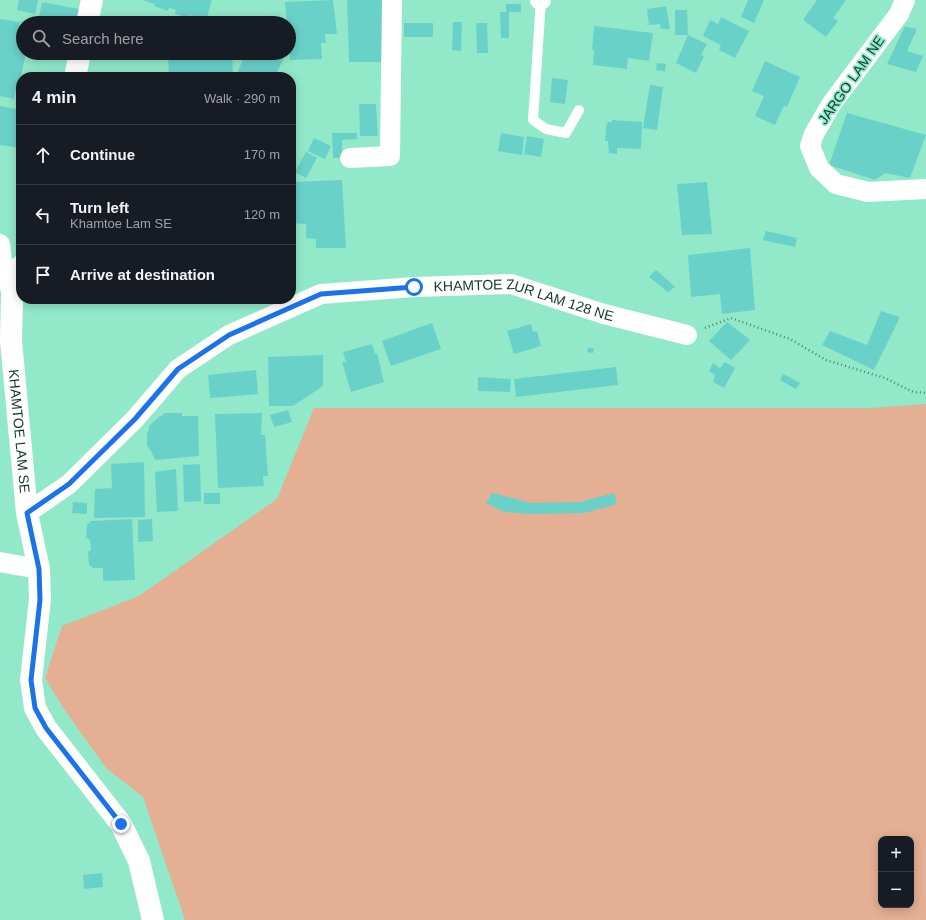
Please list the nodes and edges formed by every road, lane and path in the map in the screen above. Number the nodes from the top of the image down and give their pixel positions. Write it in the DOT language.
graph roads {
  1 [pos="92,0"];
  2 [pos="392,0"];
  3 [pos="541,0"];
  4 [pos="905,0"];
  5 [pos="89,16"];
  6 [pos="79,60"];
  7 [pos="76,72"];
  8 [pos="578,110"];
  9 [pos="350,158"];
  10 [pos="926,189"];
  11 [pos="0,244"];
  12 [pos="16,282"];
  13 [pos="12,294"];
  14 [pos="687,334"];
  15 [pos="926,393"];
  16 [pos="27,513"];
  17 [pos="0,562"];
  18 [pos="39,569"];
  19 [pos="153,920"];
  1 -- 5 [label="main road"];
  2 -- 9 [label="street"];
  3 -- 8 [label="lane"];
  4 -- 10 [label="street, JARGO LAM NE"];
  6 -- 7 [label="main road"];
  11 -- 13 [label="street"];
  12 -- 13 [label="main road, KHAMTOE LAM SE"];
  13 -- 16 [label="main road, KHAMTOE LAM SE"];
  14 -- 15 [label="path"];
  14 -- 16 [label="street, KHAMTOE ZUR LAM 128 NE"];
  16 -- 18 [label="main road, KHAMTOE LAM SE"];
  17 -- 18 [label="street"];
  18 -- 19 [label="main road, KHAMTOE LAM SE"];
}
